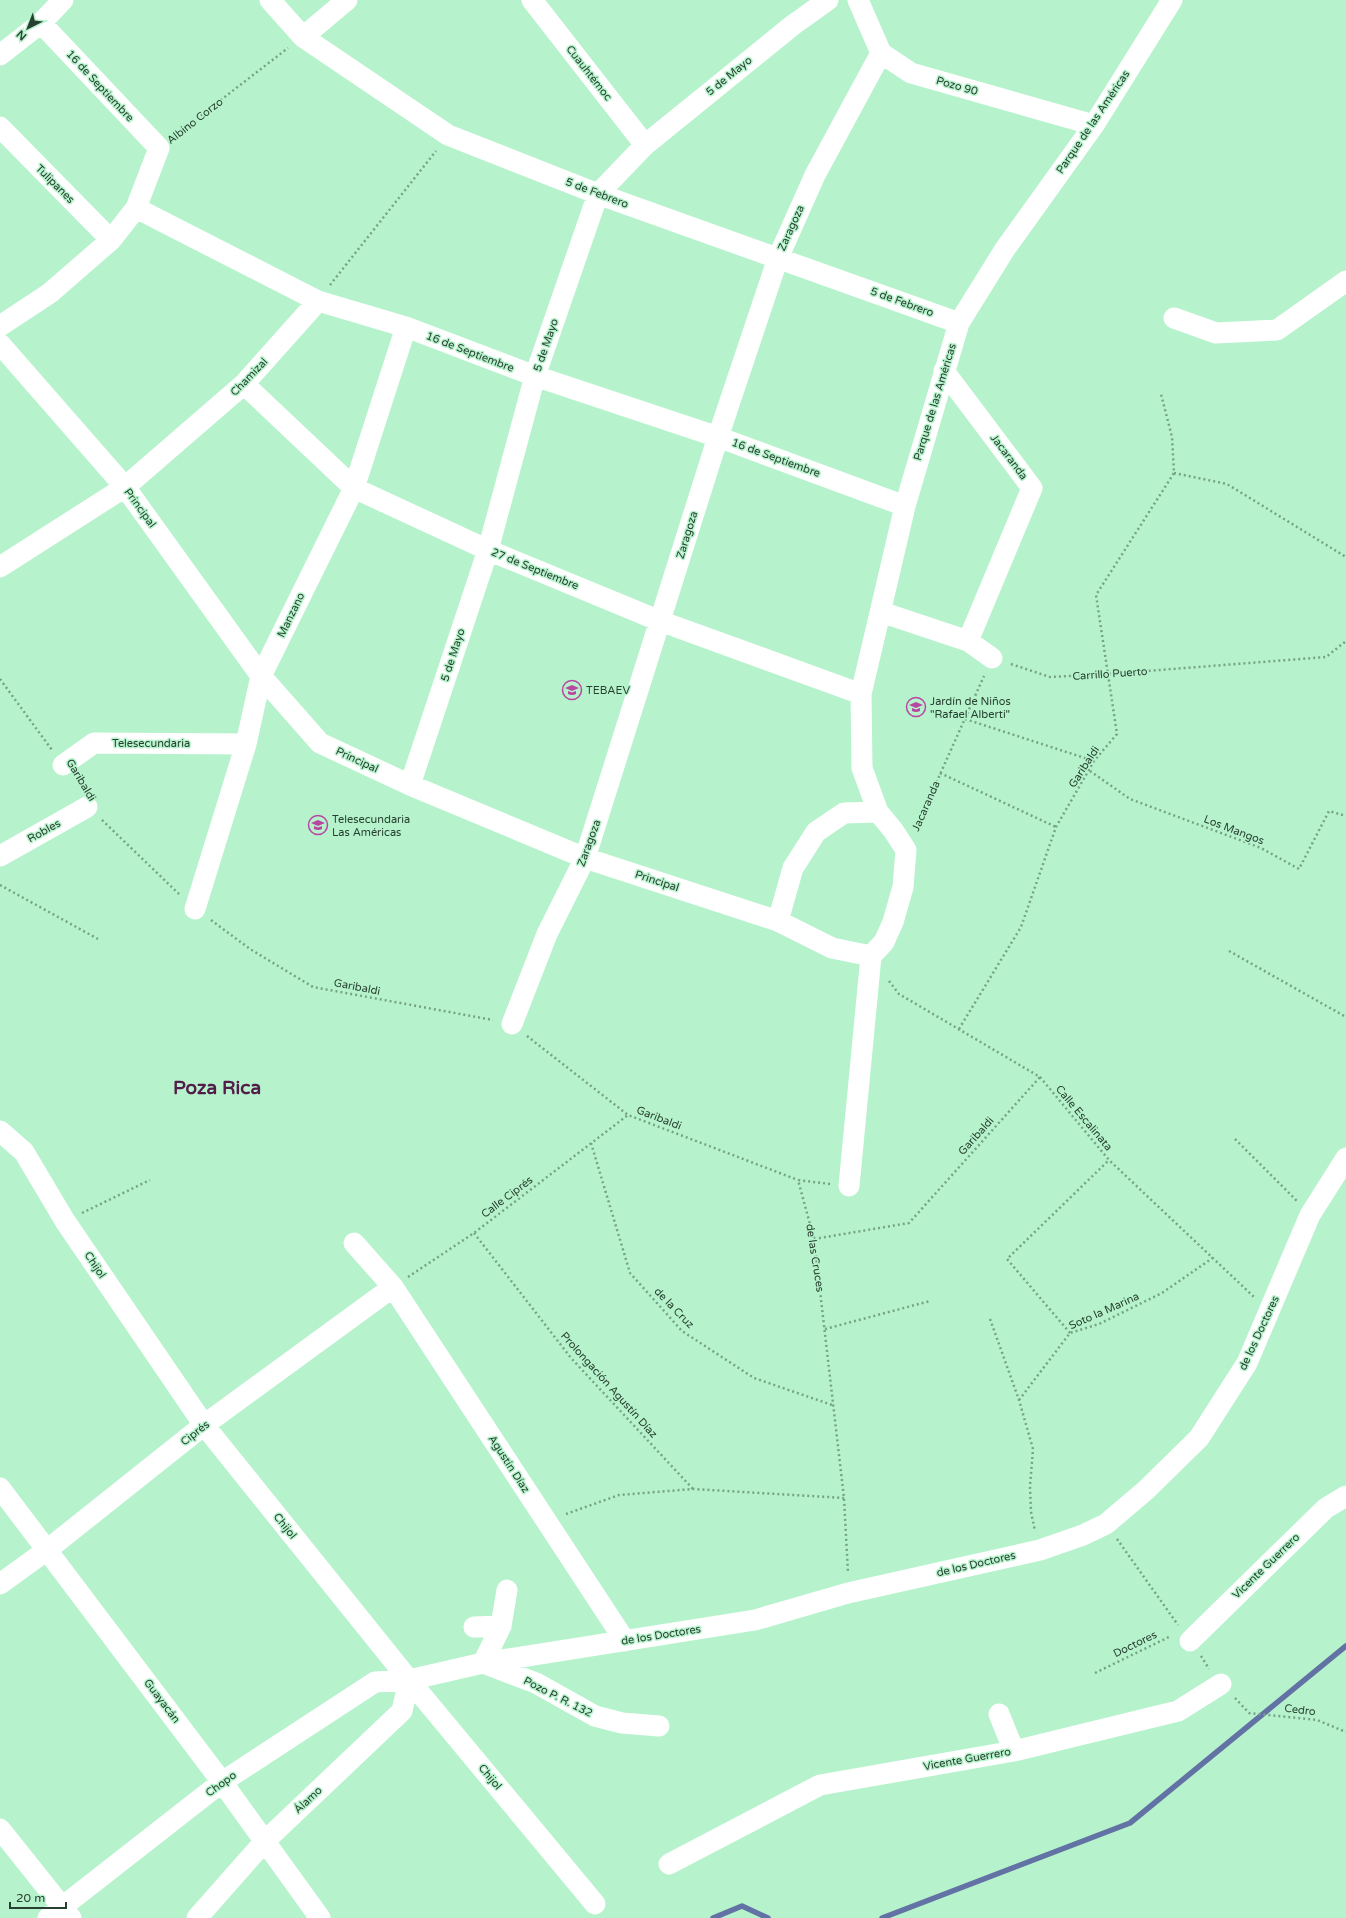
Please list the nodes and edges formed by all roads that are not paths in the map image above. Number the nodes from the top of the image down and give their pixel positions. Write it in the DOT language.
graph roads {
  1 [pos="63,0"];
  2 [pos="270,0"];
  3 [pos="347,0"];
  4 [pos="532,0"];
  5 [pos="828,0"];
  6 [pos="858,0"];
  7 [pos="1172,0"];
  8 [pos="41,24"];
  9 [pos="303,37"];
  10 [pos="881,53"];
  11 [pos="0,55"];
  12 [pos="1094,125"];
  13 [pos="0,128"];
  14 [pos="645,145"];
  15 [pos="159,148"];
  16 [pos="598,194"];
  17 [pos="136,208"];
  18 [pos="111,240"];
  19 [pos="778,258"];
  20 [pos="1346,281"];
  21 [pos="318,301"];
  22 [pos="1174,318"];
  23 [pos="959,323"];
  24 [pos="0,326"];
  25 [pos="406,327"];
  26 [pos="0,344"];
  27 [pos="944,371"];
  28 [pos="535,376"];
  29 [pos="244,384"];
  30 [pos="718,437"];
  31 [pos="125,487"];
  32 [pos="354,488"];
  33 [pos="905,506"];
  34 [pos="488,550"];
  35 [pos="0,567"];
  36 [pos="881,612"];
  37 [pos="660,621"];
  38 [pos="968,641"];
  39 [pos="992,658"];
  40 [pos="261,676"];
  41 [pos="861,694"];
  42 [pos="246,744"];
  43 [pos="63,765"];
  44 [pos="410,785"];
  45 [pos="87,807"];
  46 [pos="878,812"];
  47 [pos="1,854"];
  48 [pos="585,858"];
  49 [pos="195,909"];
  50 [pos="778,922"];
  51 [pos="871,956"];
  52 [pos="512,1024"];
  53 [pos="0,1131"];
  54 [pos="1346,1158"];
  55 [pos="849,1186"];
  56 [pos="354,1243"];
  57 [pos="393,1287"];
  58 [pos="204,1425"];
  59 [pos="0,1488"];
  60 [pos="1346,1496"];
  61 [pos="47,1550"];
  62 [pos="0,1584"];
  63 [pos="507,1590"];
  64 [pos="474,1626"];
  65 [pos="501,1626"];
  66 [pos="1186,1636"];
  67 [pos="625,1641"];
  68 [pos="483,1663"];
  69 [pos="409,1680"];
  70 [pos="1221,1684"];
  71 [pos="999,1714"];
  72 [pos="659,1726"];
  73 [pos="1014,1751"];
  74 [pos="222,1782"];
  75 [pos="0,1829"];
  76 [pos="264,1842"];
  77 [pos="669,1864"];
  78 [pos="595,1904"];
  79 [pos="61,1914"];
  80 [pos="197,1918"];
  81 [pos="320,1918"];
  1 -- 8 [label="street"];
  2 -- 9 [label="street, 5 de Febrero"];
  3 -- 9 [label="street"];
  4 -- 14 [label="street, Cuauhtémoc"];
  5 -- 14 [label="street, 5 de Mayo"];
  6 -- 10 [label="street"];
  7 -- 12 [label="street, Parque de las Américas"];
  8 -- 11 [label="street"];
  8 -- 15 [label="street, 16 de Septiembre"];
  9 -- 16 [label="street, 5 de Febrero"];
  10 -- 12 [label="street, Pozo 90"];
  10 -- 19 [label="street, Zaragoza"];
  12 -- 23 [label="street, Parque de las Américas"];
  13 -- 18 [label="street, Tulipanes"];
  14 -- 16 [label="street, 5 de Mayo"];
  15 -- 17 [label="street, Albino Corzo"];
  16 -- 19 [label="street, 5 de Febrero"];
  16 -- 28 [label="street, 5 de Mayo"];
  17 -- 18 [label="street, Albino Corzo"];
  17 -- 21 [label="street, 16 de Septiembre"];
  18 -- 24 [label="street, Albino Corzo"];
  19 -- 23 [label="street, 5 de Febrero"];
  19 -- 30 [label="street, Zaragoza"];
  20 -- 22 [label="street"];
  21 -- 25 [label="street, 16 de Septiembre"];
  21 -- 29 [label="street, Chamizal"];
  23 -- 27 [label="street, Parque de las Américas"];
  25 -- 28 [label="street, 16 de Septiembre"];
  25 -- 32 [label="street, Manzano"];
  26 -- 31 [label="street, Principal"];
  27 -- 33 [label="street, Parque de las Américas"];
  27 -- 38 [label="street, Jacaranda"];
  28 -- 30 [label="street, 16 de Septiembre"];
  28 -- 34 [label="street, 5 de Mayo"];
  29 -- 31 [label="street, Chamizal"];
  29 -- 32 [label="street, 27 de Septiembre"];
  30 -- 33 [label="street, 16 de Septiembre"];
  30 -- 37 [label="street, Zaragoza"];
  31 -- 35 [label="street, Chamizal"];
  31 -- 40 [label="street, Principal"];
  32 -- 34 [label="street, 27 de Septiembre"];
  32 -- 40 [label="street, Manzano"];
  33 -- 36 [label="street, Parque de las Américas"];
  34 -- 37 [label="street, 27 de Septiembre"];
  34 -- 44 [label="street, 5 de Mayo"];
  36 -- 38 [label="street"];
  36 -- 41 [label="street, Parque de las Américas"];
  37 -- 41 [label="street, 27 de Septiembre"];
  37 -- 48 [label="street, Zaragoza"];
  38 -- 39 [label="street"];
  40 -- 42 [label="street, Manzano"];
  40 -- 44 [label="street, Principal"];
  41 -- 46 [label="street, Parque de las Américas"];
  42 -- 43 [label="street, Telesecundaria"];
  42 -- 49 [label="street, Manzano"];
  44 -- 48 [label="street, Principal"];
  45 -- 47 [label="street, Robles"];
  46 -- 50 [label="street"];
  46 -- 51 [label="street, Parque de las Américas"];
  48 -- 50 [label="street, Principal"];
  48 -- 52 [label="street, Zaragoza"];
  50 -- 51 [label="street, Principal"];
  51 -- 55 [label="street"];
  53 -- 58 [label="street, Chijol"];
  54 -- 67 [label="street, de los Doctores"];
  56 -- 57 [label="street, Agustín Díaz"];
  57 -- 58 [label="street, Ciprés"];
  57 -- 67 [label="street, Agustín Díaz"];
  58 -- 61 [label="street, Ciprés"];
  58 -- 69 [label="street, Chijol"];
  59 -- 61 [label="street, Guayacán"];
  60 -- 66 [label="street, Vicente Guerrero"];
  61 -- 62 [label="street, Ciprés"];
  61 -- 74 [label="street, Guayacán"];
  63 -- 65 [label="street"];
  64 -- 65 [label="street"];
  65 -- 68 [label="street"];
  67 -- 68 [label="street, de los Doctores"];
  68 -- 69 [label="street, de los Doctores"];
  68 -- 72 [label="street, Pozo P. R. 132"];
  69 -- 74 [label="street, Chopo"];
  69 -- 76 [label="street, Álamo"];
  69 -- 78 [label="street, Chijol"];
  70 -- 73 [label="street, Vicente Guerrero"];
  71 -- 73 [label="street"];
  73 -- 77 [label="street, Vicente Guerrero"];
  74 -- 76 [label="street, Guayacán"];
  74 -- 79 [label="street, Chopo"];
  75 -- 79 [label="street"];
  76 -- 80 [label="street, Álamo"];
  76 -- 81 [label="street, Guayacán"];
}
